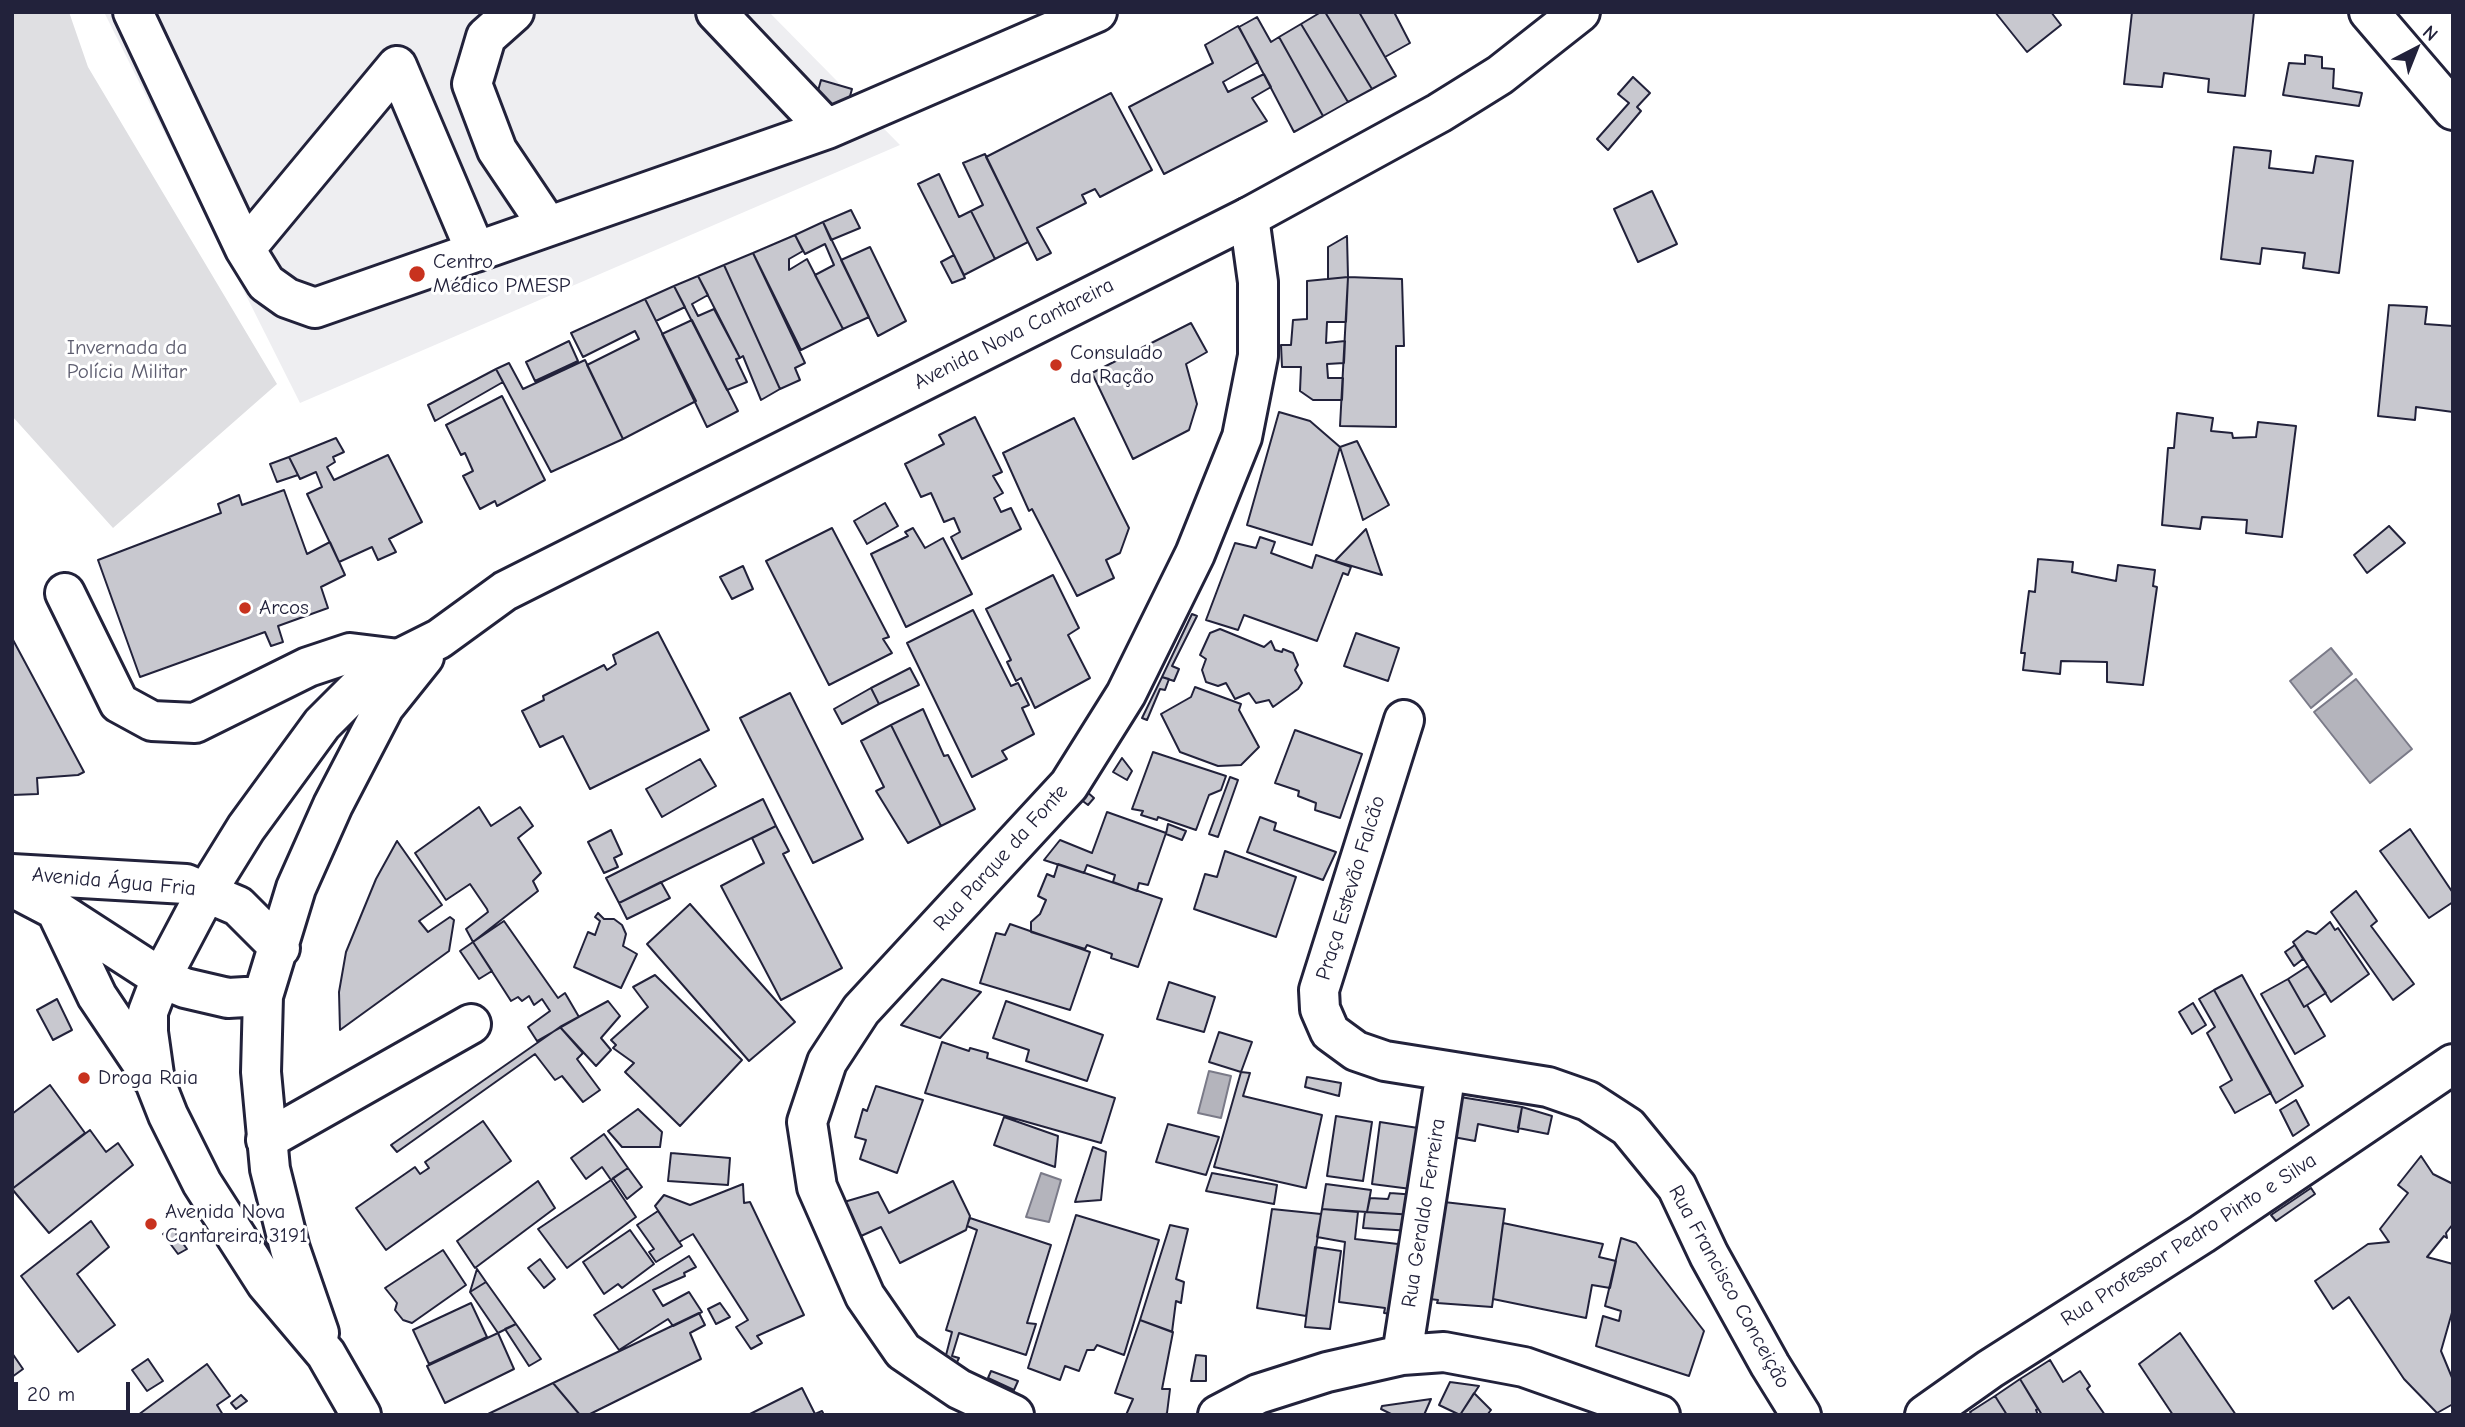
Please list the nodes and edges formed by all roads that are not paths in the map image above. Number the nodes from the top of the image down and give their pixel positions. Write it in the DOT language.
graph roads {
  1 [pos="133,12"];
  2 [pos="514,12"];
  3 [pos="716,12"];
  4 [pos="1097,12"];
  5 [pos="1580,12"];
  6 [pos="2370,12"];
  7 [pos="1059,19"];
  8 [pos="2453,110"];
  9 [pos="827,129"];
  10 [pos="1250,217"];
  11 [pos="548,226"];
  12 [pos="245,249"];
  13 [pos="476,252"];
  14 [pos="65,593"];
  15 [pos="439,639"];
  16 [pos="399,659"];
  17 [pos="1404,720"];
  18 [pos="12,874"];
  19 [pos="12,887"];
  20 [pos="207,891"];
  21 [pos="56,910"];
  22 [pos="279,948"];
  23 [pos="161,978"];
  24 [pos="263,996"];
  25 [pos="471,1024"];
  26 [pos="2453,1064"];
  27 [pos="1446,1071"];
  28 [pos="155,1082"];
  29 [pos="1628,1127"];
  30 [pos="266,1140"];
  31 [pos="326,1354"];
  32 [pos="1402,1355"];
  33 [pos="361,1415"];
  34 [pos="1014,1415"];
  35 [pos="1218,1415"];
  36 [pos="1660,1415"];
  37 [pos="1801,1415"];
  38 [pos="1925,1415"];
  1 -- 12 [label="street"];
  2 -- 11 [label="street"];
  3 -- 9 [label="street"];
  4 -- 7 [label="street"];
  5 -- 10 [label="street, Avenida Nova Cantareira"];
  6 -- 8 [label="street"];
  7 -- 9 [label="street"];
  9 -- 11 [label="street"];
  10 -- 15 [label="street, Avenida Nova Cantareira"];
  10 -- 34 [label="street, Rua Parque da Fonte"];
  11 -- 13 [label="street"];
  12 -- 13 [label="street"];
  12 -- 13 [label="street"];
  14 -- 16 [label="street"];
  15 -- 16 [label="street, Avenida Nova Cantareira"];
  15 -- 22 [label="street, Avenida Nova Cantareira"];
  16 -- 20 [label="street, Avenida Nova Cantareira"];
  17 -- 27 [label="street, Praça Estevão Falcão"];
  18 -- 20 [label="street, Avenida Água Fria"];
  19 -- 21 [label="street, Avenida Água Fria"];
  20 -- 22 [label="street, Avenida Água Fria"];
  20 -- 23 [label="street, Avenida Nova Cantareira"];
  21 -- 23 [label="street, Avenida Água Fria"];
  21 -- 28 [label="street"];
  22 -- 24 [label="street, Avenida Nova Cantareira"];
  23 -- 24 [label="street, Avenida Água Fria"];
  23 -- 28 [label="street, Avenida Nova Cantareira"];
  24 -- 30 [label="street, Avenida Nova Cantareira"];
  25 -- 30 [label="street"];
  26 -- 38 [label="street, Rua Professor Pedro Pinto e Silva"];
  27 -- 29 [label="street, Praça Estevão Falcão"];
  27 -- 32 [label="street, Rua Geraldo Ferreira"];
  28 -- 31 [label="street, Avenida Nova Cantareira"];
  29 -- 37 [label="street, Rua Francisco Conceição"];
  30 -- 31 [label="street, Avenida Nova Cantareira"];
  31 -- 33 [label="street, Avenida Nova Cantareira"];
  32 -- 35 [label="street"];
  32 -- 36 [label="street"];
}
